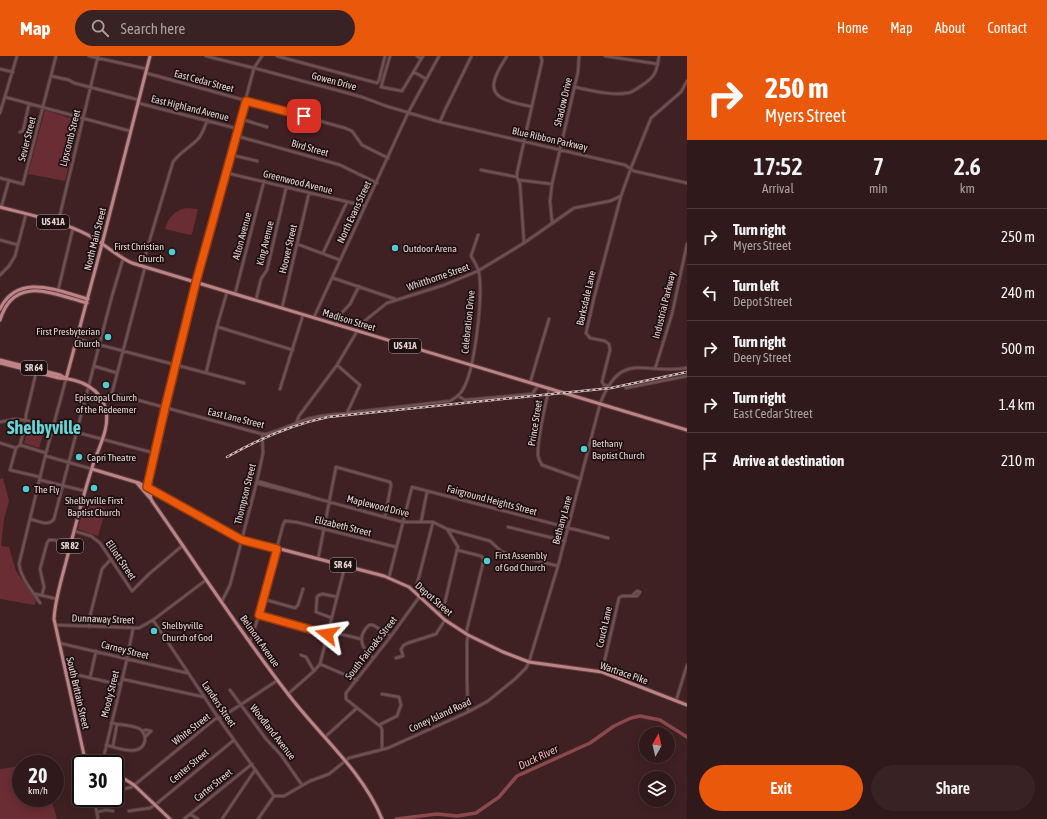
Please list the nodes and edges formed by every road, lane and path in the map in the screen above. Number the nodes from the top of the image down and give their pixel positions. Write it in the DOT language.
graph roads {
  1 [pos="17,56"];
  2 [pos="56,56"];
  3 [pos="90,56"];
  4 [pos="150,56"];
  5 [pos="206,56"];
  6 [pos="262,56"];
  7 [pos="276,56"];
  8 [pos="385,56"];
  9 [pos="390,56"];
  10 [pos="416,56"];
  11 [pos="439,56"];
  12 [pos="507,56"];
  13 [pos="541,56"];
  14 [pos="579,56"];
  15 [pos="605,56"];
  16 [pos="659,56"];
  17 [pos="97,57"];
  18 [pos="214,57"];
  19 [pos="422,57"];
  20 [pos="471,57"];
  21 [pos="658,64"];
  22 [pos="0,68"];
  23 [pos="254,68"];
  24 [pos="146,69"];
  25 [pos="13,72"];
  26 [pos="414,72"];
  27 [pos="146,73"];
  28 [pos="51,76"];
  29 [pos="426,80"];
  30 [pos="687,81"];
  31 [pos="90,87"];
  32 [pos="574,87"];
  33 [pos="5,97"];
  34 [pos="246,101"];
  35 [pos="138,102"];
  36 [pos="29,104"];
  37 [pos="43,107"];
  38 [pos="532,107"];
  39 [pos="0,113"];
  40 [pos="408,113"];
  41 [pos="241,118"];
  42 [pos="83,119"];
  43 [pos="207,120"];
  44 [pos="440,122"];
  45 [pos="266,127"];
  46 [pos="238,129"];
  47 [pos="130,131"];
  48 [pos="20,132"];
  49 [pos="237,136"];
  50 [pos="524,141"];
  51 [pos="560,150"];
  52 [pos="232,155"];
  53 [pos="388,158"];
  54 [pos="257,161"];
  55 [pos="631,168"];
  56 [pos="481,170"];
  57 [pos="227,173"];
  58 [pos="517,177"];
  59 [pos="0,178"];
  60 [pos="9,180"];
  61 [pos="519,181"];
  62 [pos="264,182"];
  63 [pos="377,182"];
  64 [pos="687,183"];
  65 [pos="552,184"];
  66 [pos="286,188"];
  67 [pos="309,193"];
  68 [pos="621,196"];
  69 [pos="612,200"];
  70 [pos="347,202"];
  71 [pos="619,204"];
  72 [pos="365,206"];
  73 [pos="0,208"];
  74 [pos="26,214"];
  75 [pos="552,222"];
  76 [pos="58,223"];
  77 [pos="74,228"];
  78 [pos="478,235"];
  79 [pos="0,240"];
  80 [pos="524,243"];
  81 [pos="102,244"];
  82 [pos="297,244"];
  83 [pos="687,244"];
  84 [pos="18,245"];
  85 [pos="323,253"];
  86 [pos="123,259"];
  87 [pos="340,260"];
  88 [pos="144,267"];
  89 [pos="478,271"];
  90 [pos="0,275"];
  91 [pos="332,278"];
  92 [pos="196,282"];
  93 [pos="359,286"];
  94 [pos="227,292"];
  95 [pos="57,293"];
  96 [pos="234,294"];
  97 [pos="396,299"];
  98 [pos="256,300"];
  99 [pos="87,301"];
  100 [pos="0,308"];
  101 [pos="282,308"];
  102 [pos="303,315"];
  103 [pos="314,318"];
  104 [pos="549,319"];
  105 [pos="0,320"];
  106 [pos="336,325"];
  107 [pos="217,326"];
  108 [pos="358,331"];
  109 [pos="78,339"];
  110 [pos="100,345"];
  111 [pos="293,350"];
  112 [pos="123,351"];
  113 [pos="0,360"];
  114 [pos="0,363"];
  115 [pos="176,364"];
  116 [pos="12,365"];
  117 [pos="337,365"];
  118 [pos="94,366"];
  119 [pos="471,366"];
  120 [pos="687,368"];
  121 [pos="655,369"];
  122 [pos="36,371"];
  123 [pos="117,373"];
  124 [pos="206,373"];
  125 [pos="687,376"];
  126 [pos="66,379"];
  127 [pos="244,383"];
  128 [pos="530,383"];
  129 [pos="89,386"];
  130 [pos="538,386"];
  131 [pos="608,386"];
  132 [pos="626,388"];
  133 [pos="280,389"];
  134 [pos="549,389"];
  135 [pos="112,393"];
  136 [pos="458,396"];
  137 [pos="101,399"];
  138 [pos="600,404"];
  139 [pos="165,408"];
  140 [pos="347,413"];
  141 [pos="25,420"];
  142 [pos="0,422"];
  143 [pos="296,424"];
  144 [pos="53,426"];
  145 [pos="687,430"];
  146 [pos="76,433"];
  147 [pos="262,434"];
  148 [pos="102,440"];
  149 [pos="0,443"];
  150 [pos="20,445"];
  151 [pos="16,448"];
  152 [pos="46,453"];
  153 [pos="155,453"];
  154 [pos="46,456"];
  155 [pos="69,462"];
  156 [pos="92,469"];
  157 [pos="40,479"];
  158 [pos="581,479"];
  159 [pos="136,482"];
  160 [pos="256,482"];
  161 [pos="63,485"];
  162 [pos="147,487"];
  163 [pos="85,491"];
  164 [pos="154,491"];
  165 [pos="428,491"];
  166 [pos="150,498"];
  167 [pos="329,502"];
  168 [pos="385,517"];
  169 [pos="30,519"];
  170 [pos="403,522"];
  171 [pos="421,522"];
  172 [pos="433,522"];
  173 [pos="508,527"];
  174 [pos="568,528"];
  175 [pos="447,529"];
  176 [pos="324,530"];
  177 [pos="74,531"];
  178 [pos="608,538"];
  179 [pos="242,540"];
  180 [pos="565,542"];
  181 [pos="71,544"];
  182 [pos="183,546"];
  183 [pos="396,547"];
  184 [pos="277,549"];
  185 [pos="458,550"];
  186 [pos="318,559"];
  187 [pos="111,560"];
  188 [pos="345,566"];
  189 [pos="558,566"];
  190 [pos="389,577"];
  191 [pos="207,579"];
  192 [pos="303,589"];
  193 [pos="415,592"];
  194 [pos="34,594"];
  195 [pos="42,596"];
  196 [pos="420,596"];
  197 [pos="632,596"];
  198 [pos="337,597"];
  199 [pos="57,599"];
  200 [pos="263,599"];
  201 [pos="222,601"];
  202 [pos="40,603"];
  203 [pos="259,615"];
  204 [pos="439,615"];
  205 [pos="332,618"];
  206 [pos="153,620"];
  207 [pos="445,620"];
  208 [pos="54,625"];
  209 [pos="89,627"];
  210 [pos="133,628"];
  211 [pos="328,633"];
  212 [pos="467,634"];
  213 [pos="391,636"];
  214 [pos="361,639"];
  215 [pos="250,642"];
  216 [pos="58,643"];
  217 [pos="96,651"];
  218 [pos="301,655"];
  219 [pos="374,658"];
  220 [pos="396,658"];
  221 [pos="127,659"];
  222 [pos="529,662"];
  223 [pos="320,664"];
  224 [pos="687,665"];
  225 [pos="314,671"];
  226 [pos="65,672"];
  227 [pos="602,672"];
  228 [pos="188,673"];
  229 [pos="90,678"];
  230 [pos="122,679"];
  231 [pos="278,680"];
  232 [pos="357,680"];
  233 [pos="121,685"];
  234 [pos="230,690"];
  235 [pos="288,694"];
  236 [pos="382,694"];
  237 [pos="205,697"];
  238 [pos="676,701"];
  239 [pos="241,704"];
  240 [pos="687,705"];
  241 [pos="357,708"];
  242 [pos="468,712"];
  243 [pos="219,719"];
  244 [pos="112,723"];
  245 [pos="117,724"];
  246 [pos="379,725"];
  247 [pos="142,731"];
  248 [pos="145,737"];
  249 [pos="324,738"];
  250 [pos="234,740"];
  251 [pos="106,745"];
  252 [pos="113,746"];
  253 [pos="382,749"];
  254 [pos="84,755"];
  255 [pos="104,755"];
  256 [pos="345,761"];
  257 [pos="252,764"];
  258 [pos="256,770"];
  259 [pos="124,779"];
  260 [pos="134,785"];
  261 [pos="302,785"];
  262 [pos="124,789"];
  263 [pos="274,796"];
  264 [pos="155,805"];
  265 [pos="96,807"];
  266 [pos="112,811"];
  267 [pos="130,811"];
  268 [pos="97,812"];
  269 [pos="190,814"];
  270 [pos="98,819"];
  271 [pos="170,819"];
  272 [pos="184,819"];
  273 [pos="198,819"];
  274 [pos="222,819"];
  275 [pos="258,819"];
  276 [pos="382,819"];
  1 -- 25 [label="street"];
  2 -- 28 [label="street, Sevier Street"];
  3 -- 17 [label="street"];
  4 -- 24 [label="main road, North Main Street"];
  5 -- 18 [label="street, Gowen Drive"];
  6 -- 23 [label="street"];
  7 -- 8 [label="street"];
  9 -- 26 [label="street"];
  10 -- 19 [label="street"];
  11 -- 29 [label="street, North Evans Street"];
  12 -- 38 [label="street"];
  13 -- 38 [label="street"];
  14 -- 32 [label="street, Shadow Drive"];
  15 -- 21 [label="street"];
  16 -- 21 [label="street"];
  17 -- 24 [label="street"];
  17 -- 31 [label="street, Lipscomb Street"];
  18 -- 23 [label="street, Gowen Drive"];
  19 -- 26 [label="street"];
  20 -- 44 [label="street"];
  21 -- 32 [label="street"];
  22 -- 25 [label="street"];
  23 -- 34 [label="street"];
  23 -- 40 [label="street, Gowen Drive"];
  24 -- 27 [label="main road, North Main Street"];
  25 -- 33 [label="street"];
  26 -- 29 [label="street"];
  27 -- 34 [label="street, East Cedar Street"];
  27 -- 35 [label="main road, North Main Street"];
  28 -- 31 [label="street, East Highland Avenue"];
  28 -- 37 [label="street, Sevier Street"];
  29 -- 40 [label="street, North Evans Street"];
  30 -- 55 [label="street"];
  31 -- 35 [label="street, East Highland Avenue"];
  31 -- 42 [label="street, Lipscomb Street"];
  32 -- 51 [label="street, Shadow Drive"];
  33 -- 36 [label="street"];
  33 -- 39 [label="street"];
  34 -- 41 [label="street"];
  34 -- 53 [label="street, East Cedar Street"];
  35 -- 43 [label="street, East Highland Avenue"];
  35 -- 47 [label="main road, North Main Street"];
  36 -- 37 [label="street"];
  36 -- 48 [label="street"];
  37 -- 42 [label="street"];
  37 -- 60 [label="street, Sevier Street"];
  38 -- 50 [label="street"];
  40 -- 44 [label="street, Blue Ribbon Parkway"];
  40 -- 53 [label="street, North Evans Street"];
  41 -- 45 [label="street"];
  41 -- 46 [label="street"];
  42 -- 47 [label="street"];
  42 -- 76 [label="street, Lipscomb Street"];
  43 -- 46 [label="street, East Highland Avenue"];
  43 -- 88 [label="street"];
  44 -- 50 [label="street, Blue Ribbon Parkway"];
  46 -- 49 [label="street"];
  47 -- 81 [label="main road, North Main Street"];
  49 -- 52 [label="street"];
  49 -- 63 [label="street, Bird Street"];
  50 -- 51 [label="street, Blue Ribbon Parkway"];
  50 -- 58 [label="street"];
  51 -- 55 [label="street, Blue Ribbon Parkway"];
  51 -- 65 [label="street, Shadow Drive"];
  52 -- 54 [label="street"];
  52 -- 57 [label="street"];
  53 -- 63 [label="street, North Evans Street"];
  55 -- 64 [label="street, Blue Ribbon Parkway"];
  55 -- 68 [label="street"];
  56 -- 58 [label="street"];
  57 -- 62 [label="street, Greenwood Avenue"];
  57 -- 92 [label="street"];
  58 -- 61 [label="street"];
  59 -- 60 [label="street"];
  60 -- 73 [label="street"];
  61 -- 65 [label="street"];
  61 -- 80 [label="street"];
  62 -- 66 [label="street, Greenwood Avenue"];
  62 -- 96 [label="street, Alton Avenue"];
  63 -- 72 [label="street, North Evans Street"];
  65 -- 75 [label="street, Shadow Drive"];
  66 -- 67 [label="street, Greenwood Avenue"];
  66 -- 98 [label="street, King Avenue"];
  67 -- 70 [label="street, Greenwood Avenue"];
  67 -- 82 [label="street, Hoover Street"];
  68 -- 69 [label="street, Whitthorne Street"];
  68 -- 71 [label="street, Barksdale Lane"];
  69 -- 71 [label="street"];
  69 -- 75 [label="street, Whitthorne Street"];
  70 -- 72 [label="street, Greenwood Avenue"];
  70 -- 85 [label="street"];
  71 -- 131 [label="street, Barksdale Lane"];
  72 -- 87 [label="street, North Evans Street"];
  73 -- 74 [label="main road, US 41A"];
  74 -- 76 [label="main road, US 41A"];
  74 -- 84 [label="street"];
  75 -- 80 [label="street, Whitthorne Street"];
  76 -- 77 [label="main road, US 41A"];
  77 -- 81 [label="main road, US 41A"];
  77 -- 95 [label="street"];
  78 -- 89 [label="street, Celebration Drive"];
  79 -- 84 [label="street"];
  80 -- 89 [label="street, Whitthorne Street"];
  81 -- 86 [label="main road, Madison Street / US 41A"];
  81 -- 99 [label="main road, North Main Street"];
  82 -- 85 [label="street"];
  82 -- 101 [label="street, Hoover Street"];
  83 -- 121 [label="street, Industrial Parkway"];
  84 -- 90 [label="street"];
  85 -- 87 [label="street"];
  86 -- 88 [label="main road, Madison Street / US 41A"];
  86 -- 110 [label="street"];
  87 -- 91 [label="street, North Evans Street"];
  88 -- 92 [label="main road, Madison Street / US 41A"];
  88 -- 112 [label="street"];
  89 -- 97 [label="street, Whitthorne Street"];
  89 -- 119 [label="street, Celebration Drive"];
  91 -- 93 [label="street"];
  91 -- 103 [label="street, North Evans Street"];
  92 -- 94 [label="main road, Madison Street / US 41A"];
  92 -- 115 [label="street"];
  93 -- 97 [label="street"];
  93 -- 106 [label="street"];
  94 -- 96 [label="main road, Madison Street / US 41A"];
  94 -- 107 [label="street"];
  95 -- 99 [label="main road"];
  95 -- 100 [label="main road"];
  95 -- 105 [label="main road"];
  96 -- 98 [label="main road, Madison Street / US 41A"];
  97 -- 108 [label="street, Whitthorne Street"];
  98 -- 101 [label="main road, Madison Street / US 41A"];
  99 -- 109 [label="main road, North Main Street"];
  101 -- 102 [label="main road, Madison Street / US 41A"];
  102 -- 103 [label="main road, Madison Street / US 41A"];
  102 -- 111 [label="street"];
  103 -- 106 [label="main road, Madison Street / US 41A"];
  104 -- 128 [label="street"];
  106 -- 108 [label="main road, Madison Street / US 41A"];
  107 -- 111 [label="street"];
  107 -- 124 [label="street"];
  108 -- 117 [label="street, Whitthorne Street"];
  108 -- 119 [label="main road, Madison Street / US 41A"];
  109 -- 110 [label="street"];
  109 -- 126 [label="main road, North Main Street"];
  110 -- 112 [label="street"];
  110 -- 118 [label="street"];
  111 -- 133 [label="street"];
  112 -- 115 [label="street"];
  112 -- 123 [label="street"];
  113 -- 116 [label="main road, SR 64"];
  114 -- 116 [label="main road, SR 64"];
  115 -- 124 [label="street"];
  115 -- 139 [label="street"];
  116 -- 122 [label="main road, SR 64"];
  117 -- 140 [label="street"];
  117 -- 143 [label="street, Whitthorne Street"];
  118 -- 123 [label="street"];
  118 -- 129 [label="street"];
  119 -- 128 [label="main road, Madison Street / US 41A"];
  119 -- 136 [label="street"];
  120 -- 121 [label="street"];
  121 -- 131 [label="street"];
  122 -- 126 [label="main road, SR 64"];
  122 -- 141 [label="street"];
  123 -- 135 [label="street"];
  124 -- 127 [label="street"];
  125 -- 132 [label="street"];
  126 -- 129 [label="main road, SR 64"];
  126 -- 144 [label="street, North Main Street"];
  128 -- 130 [label="main road, Madison Street / US 41A"];
  129 -- 137 [label="main road"];
  129 -- 146 [label="street"];
  130 -- 134 [label="main road, Madison Street / US 41A"];
  130 -- 136 [label="street, East Lane Street"];
  131 -- 138 [label="street"];
  134 -- 138 [label="main road, Madison Street / US 41A"];
  134 -- 158 [label="street, Prince Street"];
  135 -- 137 [label="street"];
  135 -- 139 [label="street, East Lane Street"];
  136 -- 140 [label="street, East Lane Street"];
  137 -- 148 [label="main road"];
  138 -- 145 [label="main road, Madison Street / US 41A"];
  138 -- 158 [label="street, Bethany Lane"];
  139 -- 147 [label="street, East Lane Street"];
  139 -- 153 [label="street"];
  140 -- 143 [label="street, East Lane Street"];
  141 -- 142 [label="street"];
  141 -- 144 [label="street"];
  141 -- 150 [label="street"];
  143 -- 147 [label="street, East Lane Street"];
  144 -- 146 [label="street"];
  144 -- 152 [label="street, North Main Street"];
  146 -- 148 [label="street"];
  146 -- 155 [label="street"];
  147 -- 160 [label="street, Thompson Street"];
  148 -- 153 [label="street"];
  148 -- 156 [label="main road"];
  149 -- 151 [label="street"];
  150 -- 151 [label="street"];
  150 -- 152 [label="street"];
  151 -- 157 [label="street"];
  152 -- 154 [label="street, North Main Street"];
  153 -- 162 [label="street"];
  154 -- 155 [label="street"];
  154 -- 157 [label="street, North Main Street"];
  155 -- 156 [label="street"];
  155 -- 161 [label="street"];
  156 -- 159 [label="main road, SR 64"];
  156 -- 163 [label="main road, SR 82"];
  157 -- 161 [label="street"];
  157 -- 169 [label="street, North Main Street"];
  158 -- 174 [label="street, Bethany Lane"];
  159 -- 162 [label="main road, SR 64"];
  159 -- 166 [label="main road"];
  160 -- 167 [label="street, Maplewood Drive"];
  160 -- 179 [label="street, Thompson Street"];
  161 -- 163 [label="street"];
  161 -- 169 [label="street"];
  162 -- 164 [label="main road, Depot Street / SR 64"];
  162 -- 166 [label="main road, Belmont Avenue"];
  163 -- 177 [label="main road, SR 82"];
  164 -- 166 [label="main road"];
  164 -- 179 [label="main road, Depot Street / SR 64"];
  165 -- 170 [label="street, Fairground Heights Street"];
  165 -- 171 [label="street"];
  165 -- 174 [label="street, Fairground Heights Street"];
  166 -- 182 [label="main road, Belmont Avenue"];
  167 -- 168 [label="street, Maplewood Drive"];
  167 -- 168 [label="street"];
  167 -- 176 [label="street"];
  168 -- 170 [label="street, Maplewood Drive"];
  169 -- 194 [label="street, North Main Street"];
  170 -- 171 [label="street, Maplewood Drive"];
  170 -- 183 [label="street"];
  171 -- 172 [label="street, Maplewood Drive"];
  172 -- 175 [label="street, Maplewood Drive"];
  172 -- 193 [label="street"];
  173 -- 180 [label="street"];
  174 -- 178 [label="street, Fairground Heights Street"];
  174 -- 180 [label="street, Bethany Lane"];
  175 -- 185 [label="street"];
  175 -- 189 [label="street, Maplewood Drive"];
  176 -- 183 [label="street, Elizabeth Street"];
  176 -- 184 [label="street, Elizabeth Street"];
  176 -- 186 [label="street"];
  177 -- 181 [label="main road, SR 82"];
  177 -- 187 [label="street, Elliott Street"];
  179 -- 184 [label="main road, Depot Street / SR 64"];
  179 -- 201 [label="street, Thompson Street"];
  180 -- 189 [label="street, Bethany Lane"];
  181 -- 195 [label="street"];
  181 -- 199 [label="main road, SR 82"];
  182 -- 187 [label="street, Elliott Street"];
  182 -- 191 [label="main road, Belmont Avenue"];
  183 -- 190 [label="street"];
  184 -- 186 [label="main road, Depot Street / SR 64"];
  184 -- 200 [label="street"];
  185 -- 204 [label="street"];
  185 -- 212 [label="street"];
  186 -- 188 [label="main road, Depot Street / SR 64"];
  187 -- 209 [label="street"];
  188 -- 190 [label="main road, Depot Street / SR 64"];
  188 -- 198 [label="street"];
  189 -- 222 [label="street, Bethany Lane"];
  190 -- 193 [label="main road, Depot Street / SR 64"];
  191 -- 201 [label="main road, Belmont Avenue"];
  191 -- 206 [label="street, Dunnaway Street"];
  192 -- 200 [label="street"];
  193 -- 196 [label="main road, Depot Street / SR 64"];
  194 -- 195 [label="street"];
  194 -- 202 [label="street, North Main Street"];
  195 -- 199 [label="street"];
  196 -- 204 [label="main road, Depot Street / SR 64"];
  196 -- 213 [label="street, South Fairoaks Street"];
  197 -- 227 [label="street, Couch Lane"];
  198 -- 205 [label="street"];
  198 -- 205 [label="street"];
  199 -- 208 [label="main road, SR 82"];
  200 -- 203 [label="street"];
  201 -- 215 [label="main road, Belmont Avenue"];
  203 -- 211 [label="street"];
  203 -- 215 [label="street"];
  204 -- 207 [label="main road, Depot Street / SR 64"];
  205 -- 211 [label="street"];
  206 -- 210 [label="street, Dunnaway Street"];
  206 -- 228 [label="street, Landers Street"];
  207 -- 212 [label="main road, Depot Street / SR 64"];
  207 -- 220 [label="street"];
  208 -- 209 [label="street, Dunnaway Street"];
  208 -- 216 [label="main road, South Brittain Street / SR 82"];
  209 -- 210 [label="street, Dunnaway Street"];
  210 -- 221 [label="street, Moody Street"];
  211 -- 214 [label="street"];
  211 -- 223 [label="street"];
  212 -- 222 [label="main road, Depot Street / SR 64"];
  212 -- 242 [label="street"];
  213 -- 214 [label="street"];
  213 -- 219 [label="street, South Fairoaks Street"];
  214 -- 219 [label="street"];
  215 -- 231 [label="main road, Belmont Avenue"];
  216 -- 217 [label="street, Carney Street"];
  216 -- 226 [label="main road, South Brittain Street / SR 82"];
  217 -- 221 [label="street, Carney Street"];
  217 -- 229 [label="street"];
  218 -- 225 [label="street"];
  219 -- 232 [label="street, South Fairoaks Street"];
  221 -- 228 [label="street, Carney Street"];
  221 -- 230 [label="street, Moody Street"];
  222 -- 227 [label="main road, Wartrace Pike / SR 64"];
  222 -- 242 [label="street, Coney Island Road"];
  223 -- 225 [label="street"];
  223 -- 232 [label="street"];
  224 -- 238 [label="street"];
  225 -- 235 [label="street"];
  226 -- 229 [label="street"];
  226 -- 254 [label="main road, South Brittain Street / SR 82"];
  227 -- 238 [label="main road, Wartrace Pike / SR 64"];
  228 -- 237 [label="street, Landers Street"];
  229 -- 233 [label="street"];
  230 -- 233 [label="street, Moody Street"];
  230 -- 237 [label="street"];
  231 -- 235 [label="main road, Belmont Avenue"];
  231 -- 239 [label="street, White Street"];
  232 -- 241 [label="street, South Fairoaks Street"];
  233 -- 244 [label="street, Moody Street"];
  234 -- 239 [label="street, Woodland Avenue"];
  235 -- 249 [label="main road, Belmont Avenue"];
  236 -- 246 [label="street"];
  237 -- 243 [label="street, Landers Street"];
  238 -- 240 [label="main road, Wartrace Pike / SR 64"];
  239 -- 243 [label="street, White Street"];
  239 -- 261 [label="street, Woodland Avenue"];
  241 -- 246 [label="street"];
  241 -- 249 [label="street"];
  242 -- 253 [label="street, Coney Island Road"];
  243 -- 250 [label="street, Landers Street"];
  243 -- 260 [label="street, White Street"];
  244 -- 245 [label="street"];
  244 -- 251 [label="street, Moody Street"];
  245 -- 247 [label="street"];
  245 -- 252 [label="street"];
  246 -- 253 [label="street"];
  247 -- 248 [label="street"];
  247 -- 248 [label="street"];
  248 -- 252 [label="street"];
  249 -- 256 [label="main road, Belmont Avenue"];
  250 -- 257 [label="street, Landers Street"];
  250 -- 264 [label="street, Center Street"];
  251 -- 252 [label="street"];
  251 -- 255 [label="street, Moody Street"];
  253 -- 256 [label="street, Coney Island Road"];
  256 -- 261 [label="street, Coney Island Road"];
  256 -- 276 [label="main road, Belmont Avenue"];
  257 -- 258 [label="street, Landers Street"];
  257 -- 269 [label="street, Carter Street"];
  258 -- 263 [label="street, Landers Street"];
  258 -- 274 [label="street"];
  259 -- 260 [label="main road"];
  260 -- 262 [label="street, White Street"];
  260 -- 264 [label="main road"];
  261 -- 263 [label="street, Coney Island Road"];
  263 -- 275 [label="street"];
  264 -- 267 [label="street"];
  264 -- 271 [label="main road"];
  265 -- 268 [label="street"];
  266 -- 268 [label="street"];
  268 -- 270 [label="street"];
  269 -- 272 [label="street, Carter Street"];
  269 -- 273 [label="street"];
}
